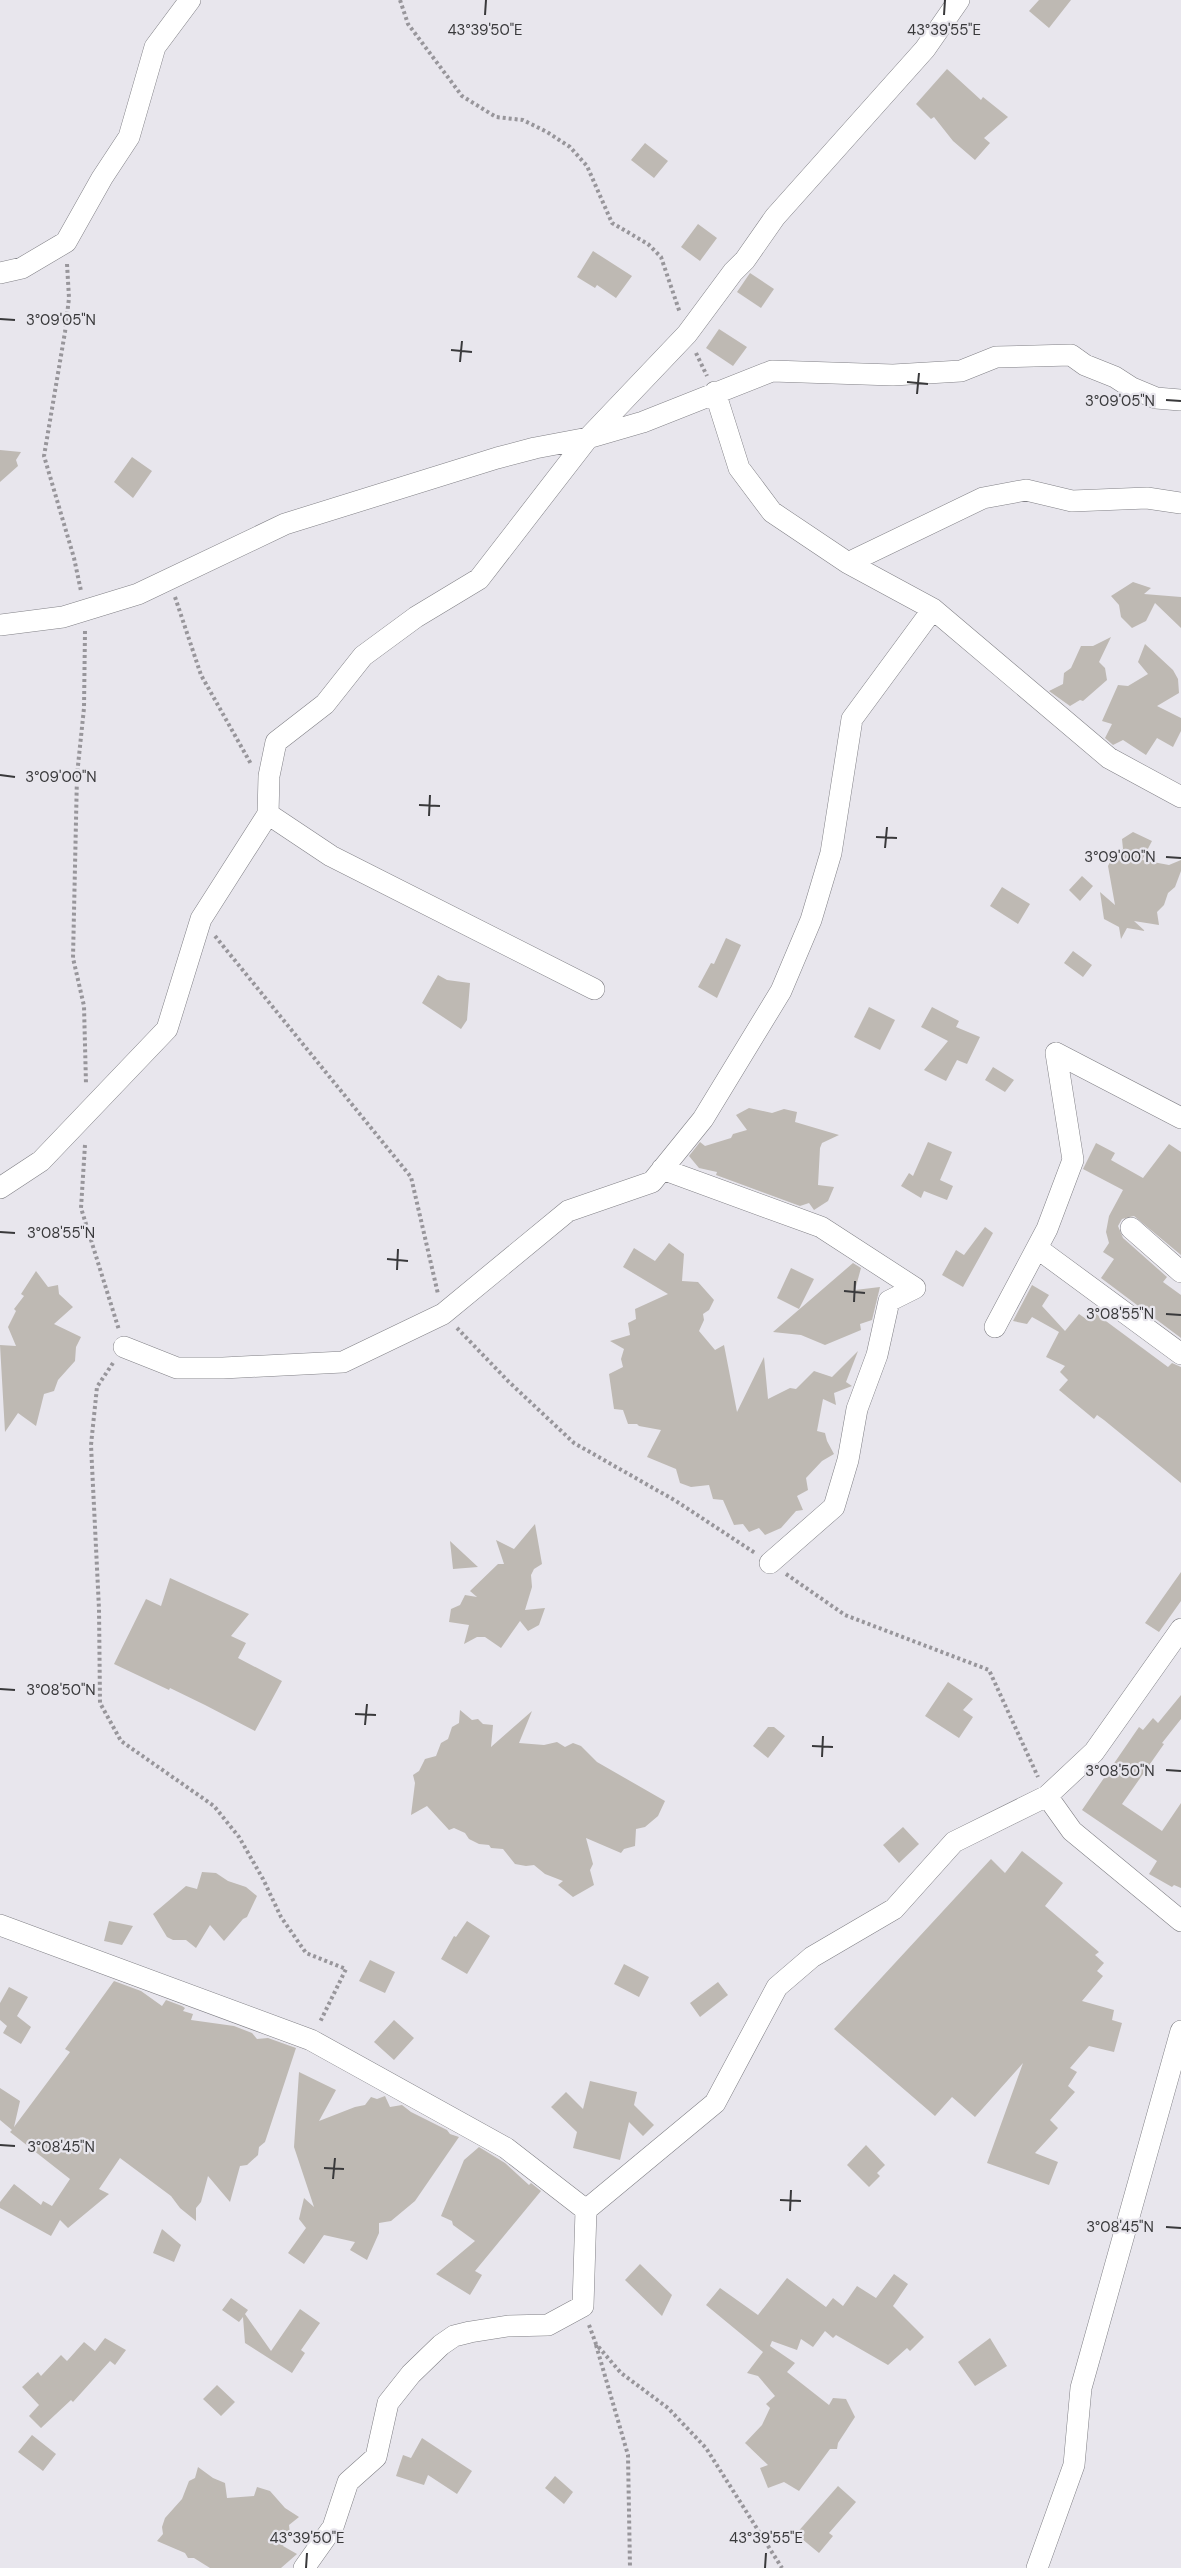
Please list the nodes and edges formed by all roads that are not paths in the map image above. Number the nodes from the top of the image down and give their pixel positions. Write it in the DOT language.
graph roads {
  1 [pos="190,0"];
  2 [pos="958,0"];
  3 [pos="0,273"];
  4 [pos="715,392"];
  5 [pos="1180,400"];
  6 [pos="588,438"];
  7 [pos="1181,503"];
  8 [pos="848,563"];
  9 [pos="933,609"];
  10 [pos="0,625"];
  11 [pos="1181,797"];
  12 [pos="268,814"];
  13 [pos="594,989"];
  14 [pos="1181,1118"];
  15 [pos="662,1169"];
  16 [pos="0,1188"];
  17 [pos="1131,1228"];
  18 [pos="1037,1248"];
  19 [pos="1181,1272"];
  20 [pos="995,1327"];
  21 [pos="124,1347"];
  22 [pos="1181,1354"];
  23 [pos="770,1563"];
  24 [pos="1181,1629"];
  25 [pos="1047,1796"];
  26 [pos="1181,1922"];
  27 [pos="0,1925"];
  28 [pos="1181,2031"];
  29 [pos="586,2210"];
  30 [pos="304,2568"];
  31 [pos="1037,2568"];
  1 -- 3 [label="street"];
  2 -- 6 [label="street"];
  4 -- 5 [label="street"];
  4 -- 6 [label="street"];
  4 -- 8 [label="street"];
  6 -- 10 [label="street"];
  6 -- 12 [label="street"];
  7 -- 8 [label="street"];
  8 -- 9 [label="street"];
  9 -- 11 [label="street"];
  9 -- 15 [label="street"];
  12 -- 13 [label="street"];
  12 -- 16 [label="street"];
  14 -- 18 [label="street"];
  15 -- 21 [label="street"];
  15 -- 23 [label="street"];
  17 -- 19 [label="street"];
  18 -- 20 [label="street"];
  18 -- 22 [label="street"];
  24 -- 25 [label="street"];
  25 -- 26 [label="street"];
  25 -- 29 [label="street"];
  27 -- 29 [label="street"];
  28 -- 31 [label="street"];
  29 -- 30 [label="street"];
}
